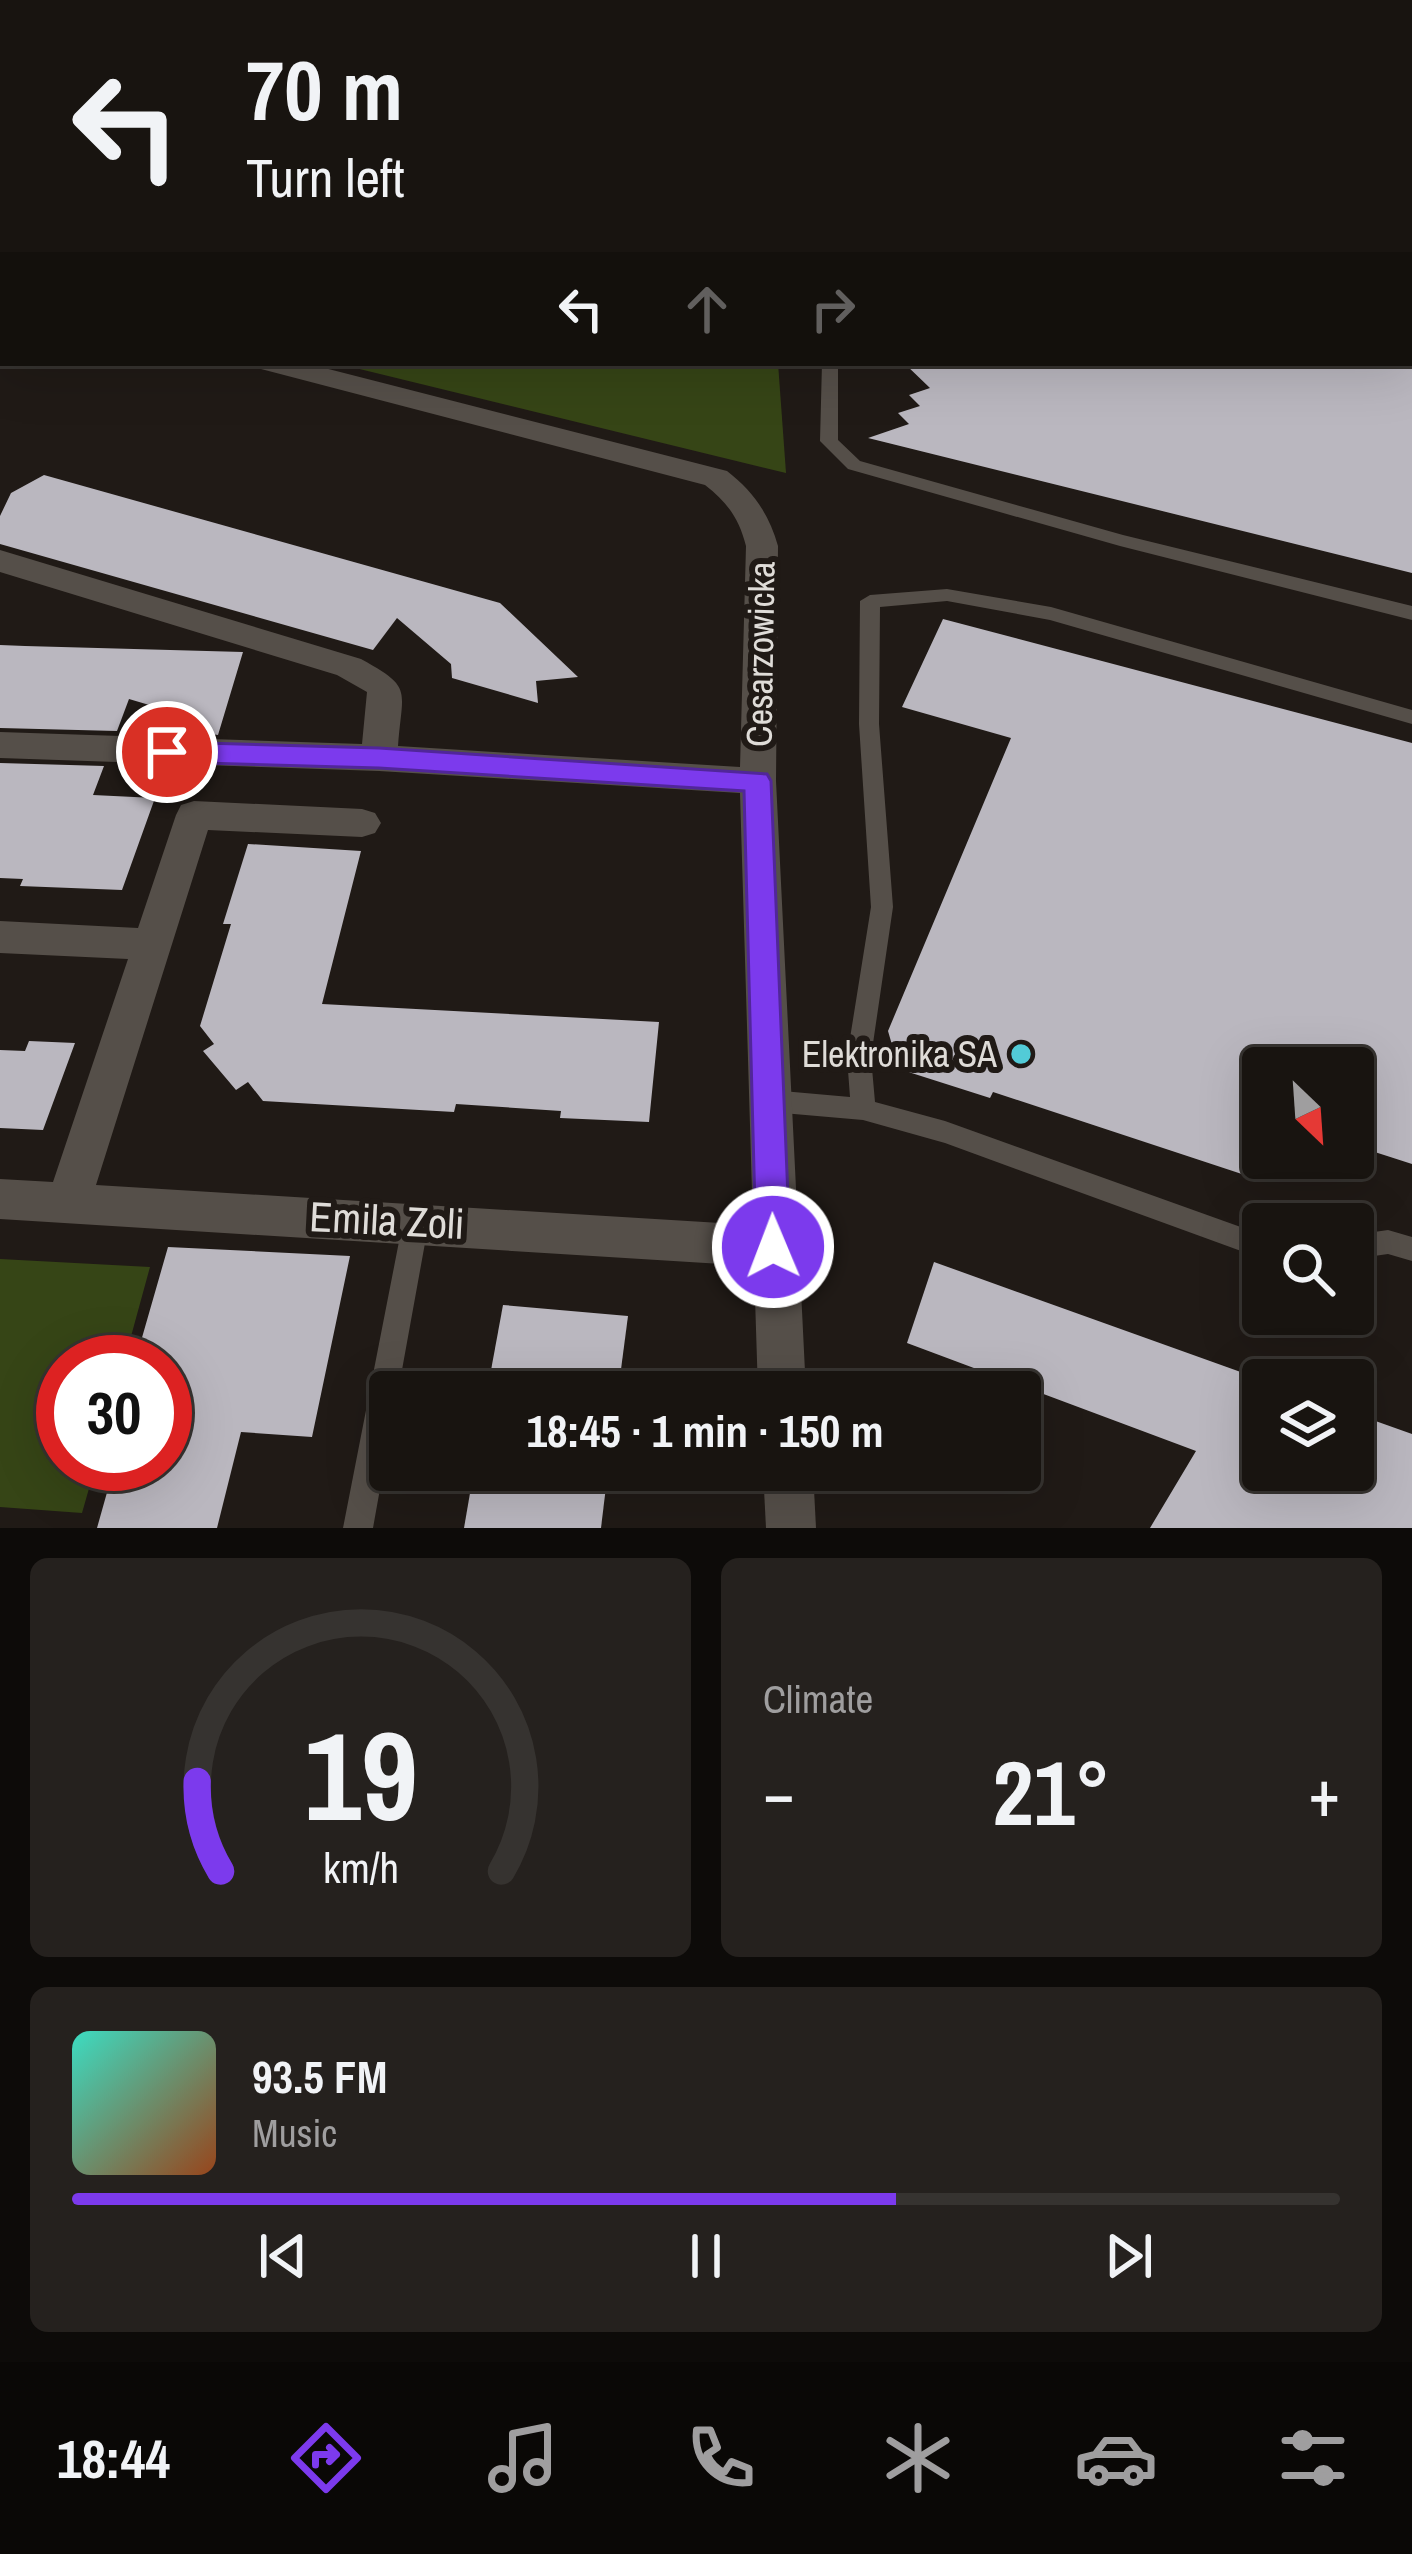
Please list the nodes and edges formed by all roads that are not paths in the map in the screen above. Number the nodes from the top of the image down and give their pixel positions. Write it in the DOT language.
graph roads {
  1 [pos="284,366"];
  2 [pos="830,366"];
  3 [pos="0,561"];
  4 [pos="1412,614"];
  5 [pos="1412,717"];
  6 [pos="0,746"];
  7 [pos="379,758"];
  8 [pos="758,781"];
  9 [pos="362,824"];
  10 [pos="0,937"];
  11 [pos="152,944"];
  12 [pos="771,1101"];
  13 [pos="863,1109"];
  14 [pos="0,1199"];
  15 [pos="68,1203"];
  16 [pos="416,1221"];
  17 [pos="1242,1239"];
  18 [pos="1374,1244"];
  19 [pos="773,1247"];
  20 [pos="1412,1249"];
  21 [pos="781,1371"];
  22 [pos="789,1491"];
  23 [pos="358,1528"];
  24 [pos="791,1528"];
  1 -- 8 [label="street, Cesarzowicka"];
  2 -- 4 [label="lane"];
  3 -- 7 [label="street"];
  5 -- 13 [label="lane"];
  6 -- 7 [label="street"];
  7 -- 8 [label="street"];
  8 -- 12 [label="street, Cesarzowicka"];
  9 -- 11 [label="street"];
  10 -- 11 [label="street"];
  11 -- 15 [label="street"];
  12 -- 13 [label="lane"];
  12 -- 19 [label="street, Cesarzowicka"];
  13 -- 17 [label="lane"];
  14 -- 15 [label="street, Emila Zoli"];
  15 -- 16 [label="street, Emila Zoli"];
  16 -- 19 [label="street, Emila Zoli"];
  16 -- 23 [label="lane"];
  18 -- 20 [label="lane"];
  19 -- 21 [label="street, Cesarzowicka"];
  22 -- 24 [label="street"];
}
